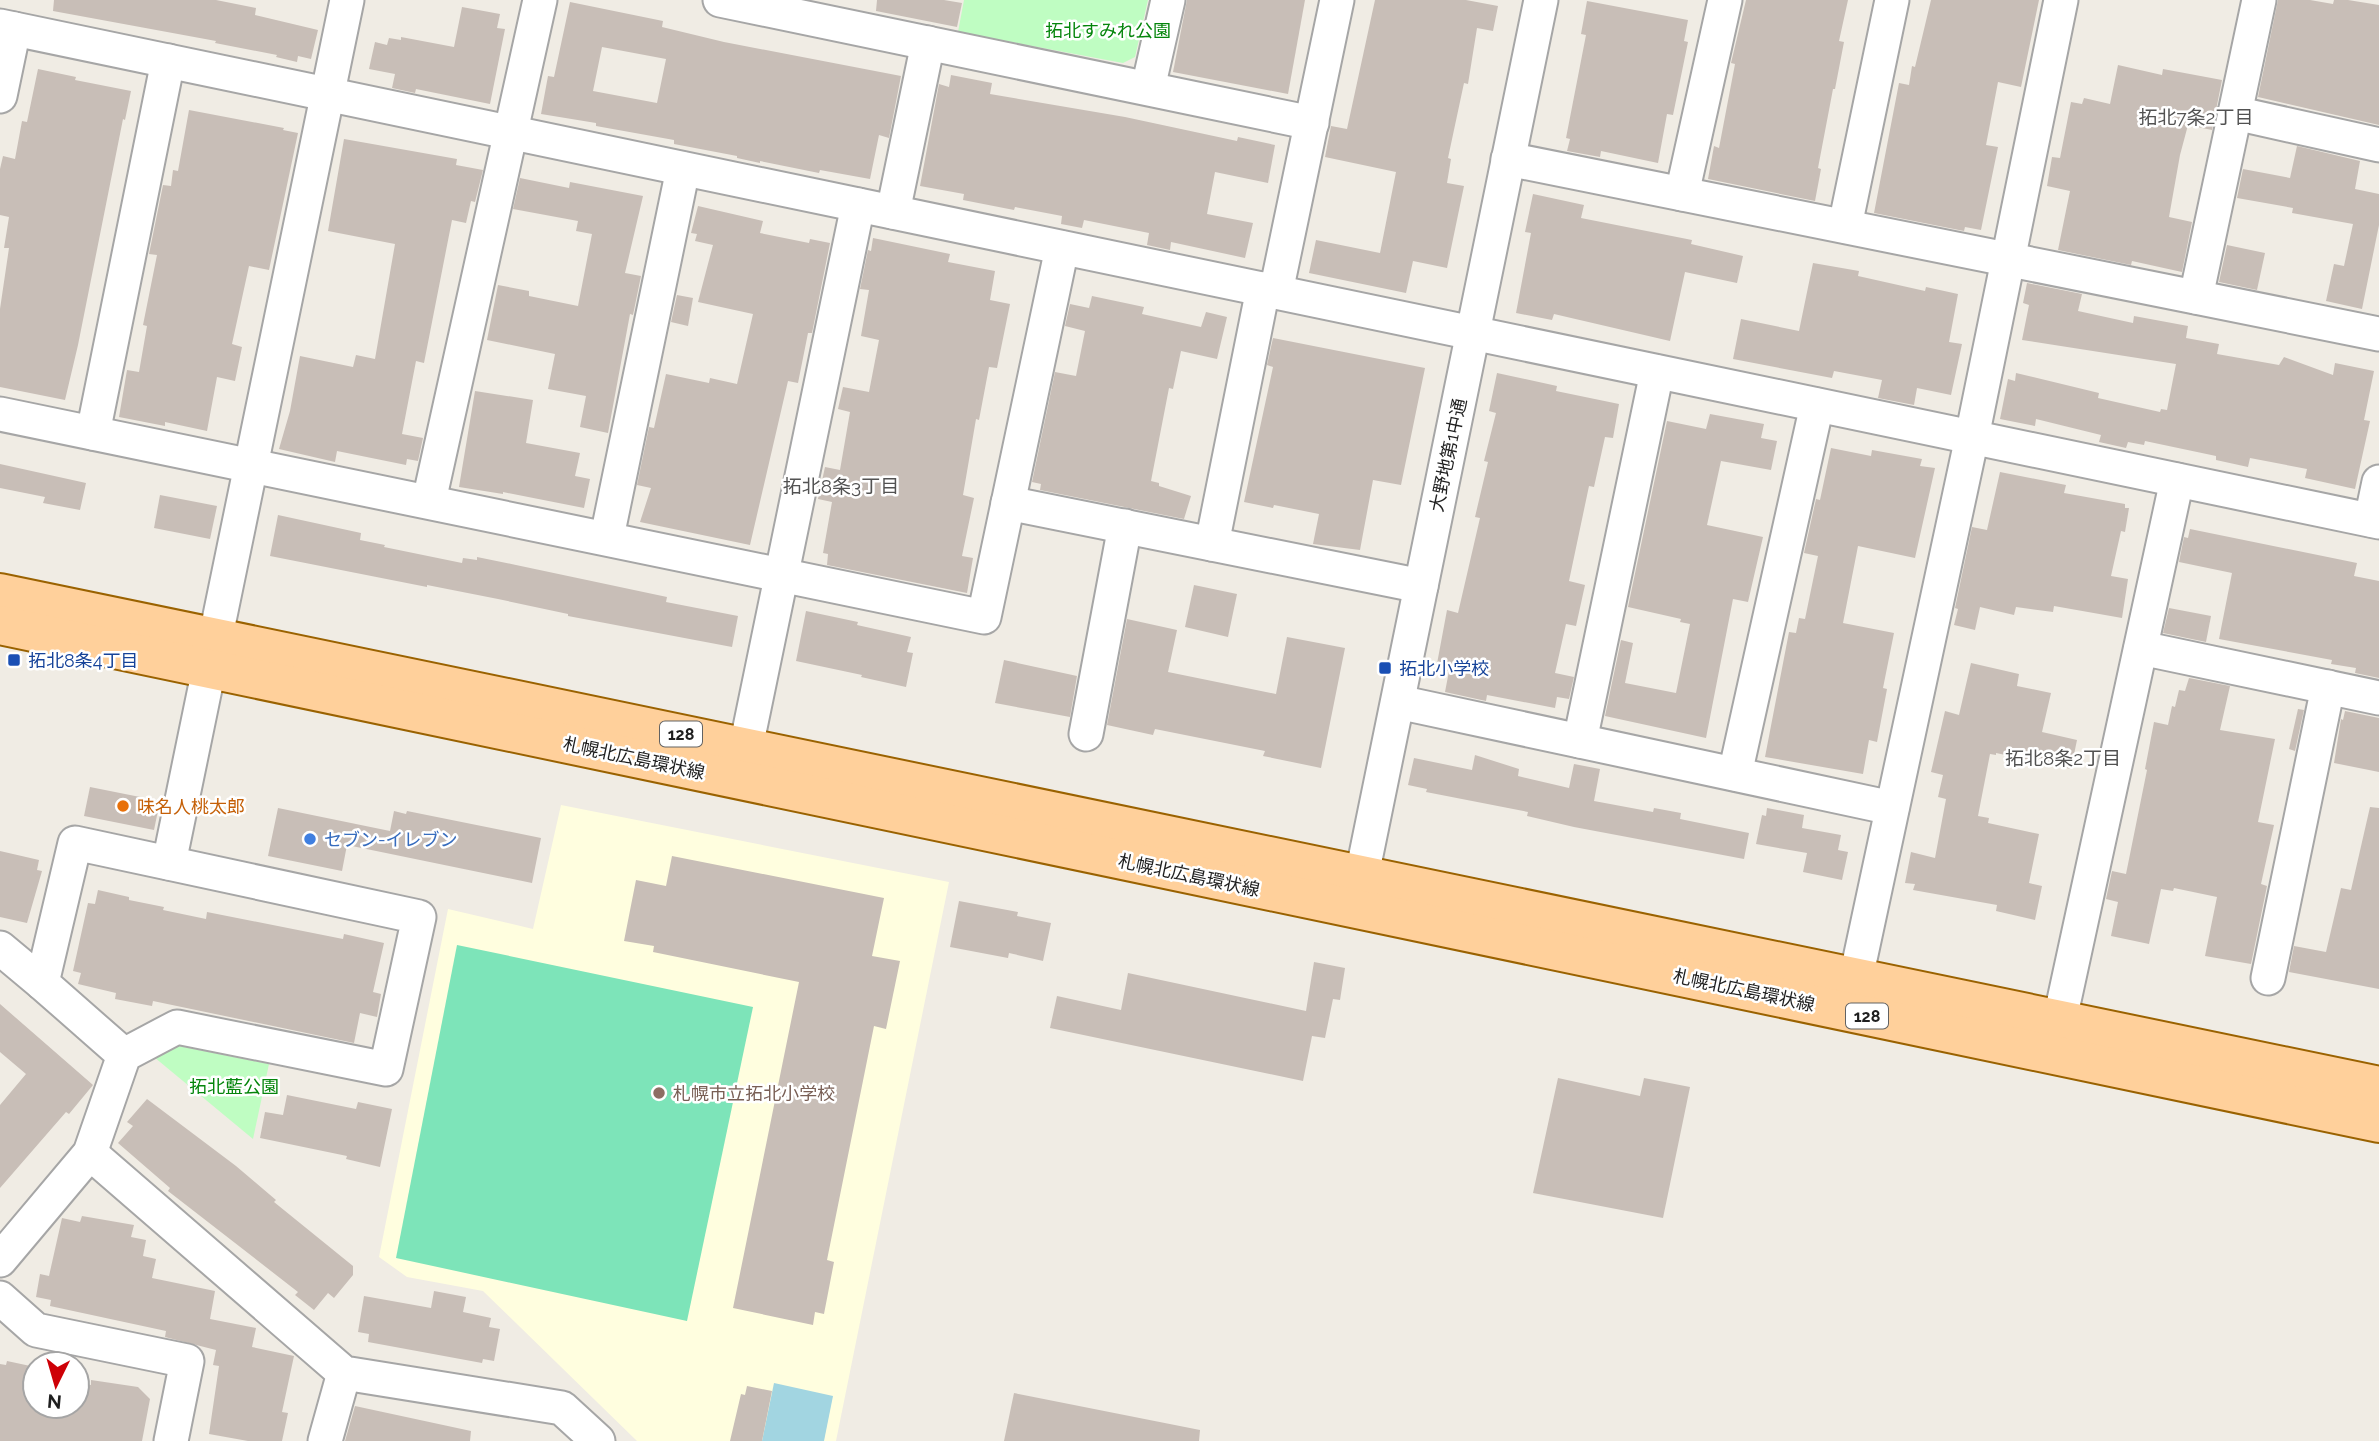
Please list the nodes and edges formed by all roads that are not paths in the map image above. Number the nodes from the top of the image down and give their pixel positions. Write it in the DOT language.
graph roads {
  1 [pos="347,0"];
  2 [pos="540,0"];
  3 [pos="720,0"];
  4 [pos="1168,0"];
  5 [pos="1337,0"];
  6 [pos="1541,0"];
  7 [pos="1725,0"];
  8 [pos="1892,0"];
  9 [pos="2061,0"];
  10 [pos="2259,0"];
  11 [pos="7,28"];
  12 [pos="928,43"];
  13 [pos="168,61"];
  14 [pos="1148,88"];
  15 [pos="328,95"];
  16 [pos="0,96"];
  17 [pos="2235,113"];
  18 [pos="1312,123"];
  19 [pos="511,133"];
  20 [pos="2379,145"];
  21 [pos="1508,159"];
  22 [pos="683,169"];
  23 [pos="1682,194"];
  24 [pos="858,205"];
  25 [pos="893,212"];
  26 [pos="1845,226"];
  27 [pos="1062,248"];
  28 [pos="2008,259"];
  29 [pos="1269,291"];
  30 [pos="2196,297"];
  31 [pos="1473,333"];
  32 [pos="2379,334"];
  33 [pos="1657,372"];
  34 [pos="1817,405"];
  35 [pos="0,414"];
  36 [pos="93,433"];
  37 [pos="1972,437"];
  38 [pos="250,466"];
  39 [pos="2177,480"];
  40 [pos="2379,482"];
  41 [pos="429,500"];
  42 [pos="1008,503"];
  43 [pos="2375,521"];
  44 [pos="1125,527"];
  45 [pos="607,537"];
  46 [pos="1212,544"];
  47 [pos="782,574"];
  48 [pos="1421,586"];
  49 [pos="0,593"];
  50 [pos="0,625"];
  51 [pos="2141,648"];
  52 [pos="213,654"];
  53 [pos="2328,687"];
  54 [pos="2379,698"];
  55 [pos="1398,702"];
  56 [pos="1086,734"];
  57 [pos="1580,741"];
  58 [pos="746,747"];
  59 [pos="1735,774"];
  60 [pos="1892,808"];
  61 [pos="169,863"];
  62 [pos="1358,892"];
  63 [pos="0,948"];
  64 [pos="2268,978"];
  65 [pos="42,983"];
  66 [pos="1852,995"];
  67 [pos="2060,1020"];
  68 [pos="124,1055"];
  69 [pos="2379,1086"];
  70 [pos="2379,1122"];
  71 [pos="90,1153"];
  72 [pos="0,1260"];
  73 [pos="0,1298"];
  74 [pos="344,1373"];
  75 [pos="171,1441"];
  76 [pos="325,1441"];
  77 [pos="598,1441"];
  1 -- 15 [label="street"];
  2 -- 19 [label="street"];
  3 -- 12 [label="street"];
  4 -- 14 [label="street"];
  5 -- 18 [label="street"];
  6 -- 21 [label="street, 大野地第1中通"];
  7 -- 23 [label="street"];
  8 -- 26 [label="street"];
  9 -- 28 [label="street"];
  10 -- 17 [label="street"];
  11 -- 13 [label="street"];
  11 -- 16 [label="street"];
  12 -- 14 [label="street"];
  12 -- 25 [label="street"];
  13 -- 15 [label="street"];
  13 -- 36 [label="street"];
  14 -- 18 [label="street"];
  15 -- 19 [label="street"];
  15 -- 38 [label="street"];
  17 -- 20 [label="street"];
  17 -- 30 [label="street"];
  18 -- 29 [label="street"];
  19 -- 22 [label="street"];
  19 -- 41 [label="street"];
  21 -- 23 [label="street"];
  21 -- 31 [label="street, 大野地第1中通"];
  22 -- 24 [label="street"];
  22 -- 45 [label="street"];
  23 -- 26 [label="street"];
  24 -- 25 [label="street"];
  24 -- 47 [label="street"];
  25 -- 27 [label="street"];
  26 -- 28 [label="street"];
  27 -- 29 [label="street"];
  27 -- 42 [label="street"];
  28 -- 30 [label="street"];
  28 -- 37 [label="street"];
  29 -- 31 [label="street"];
  29 -- 46 [label="street"];
  30 -- 32 [label="street"];
  31 -- 33 [label="street"];
  31 -- 48 [label="street, 大野地第1中通"];
  33 -- 34 [label="street"];
  33 -- 57 [label="street"];
  34 -- 37 [label="street"];
  34 -- 59 [label="street"];
  35 -- 36 [label="street"];
  36 -- 38 [label="street"];
  37 -- 39 [label="street"];
  37 -- 60 [label="street"];
  38 -- 41 [label="street"];
  38 -- 52 [label="street"];
  39 -- 43 [label="street"];
  39 -- 51 [label="street"];
  40 -- 43 [label="street"];
  41 -- 45 [label="street"];
  42 -- 44 [label="street"];
  42 -- 47 [label="street"];
  44 -- 46 [label="street"];
  44 -- 56 [label="street"];
  45 -- 47 [label="street"];
  46 -- 48 [label="street"];
  47 -- 58 [label="street"];
  48 -- 55 [label="street, 大野地第1中通"];
  49 -- 52 [label="main road, 札幌北広島環状線 / 128"];
  50 -- 52 [label="main road, 札幌北広島環状線 / 128"];
  51 -- 53 [label="street"];
  51 -- 67 [label="street"];
  52 -- 58 [label="main road, 札幌北広島環状線 / 128"];
  52 -- 61 [label="street"];
  52 -- 62 [label="main road, 札幌北広島環状線 / 128"];
  53 -- 54 [label="street"];
  53 -- 64 [label="street"];
  55 -- 57 [label="street"];
  55 -- 62 [label="street, 大野地第1中通"];
  57 -- 59 [label="street"];
  58 -- 62 [label="main road, 札幌北広島環状線 / 128"];
  59 -- 60 [label="street"];
  60 -- 66 [label="street"];
  61 -- 65 [label="street"];
  61 -- 68 [label="street"];
  62 -- 66 [label="main road, 札幌北広島環状線 / 128"];
  63 -- 65 [label="street"];
  65 -- 68 [label="street"];
  66 -- 67 [label="main road, 札幌北広島環状線 / 128"];
  66 -- 70 [label="main road, 札幌北広島環状線 / 128"];
  67 -- 69 [label="main road, 札幌北広島環状線 / 128"];
  68 -- 71 [label="street"];
  71 -- 72 [label="street"];
  71 -- 74 [label="street"];
  73 -- 75 [label="street"];
  74 -- 76 [label="street"];
  74 -- 77 [label="street"];
}
